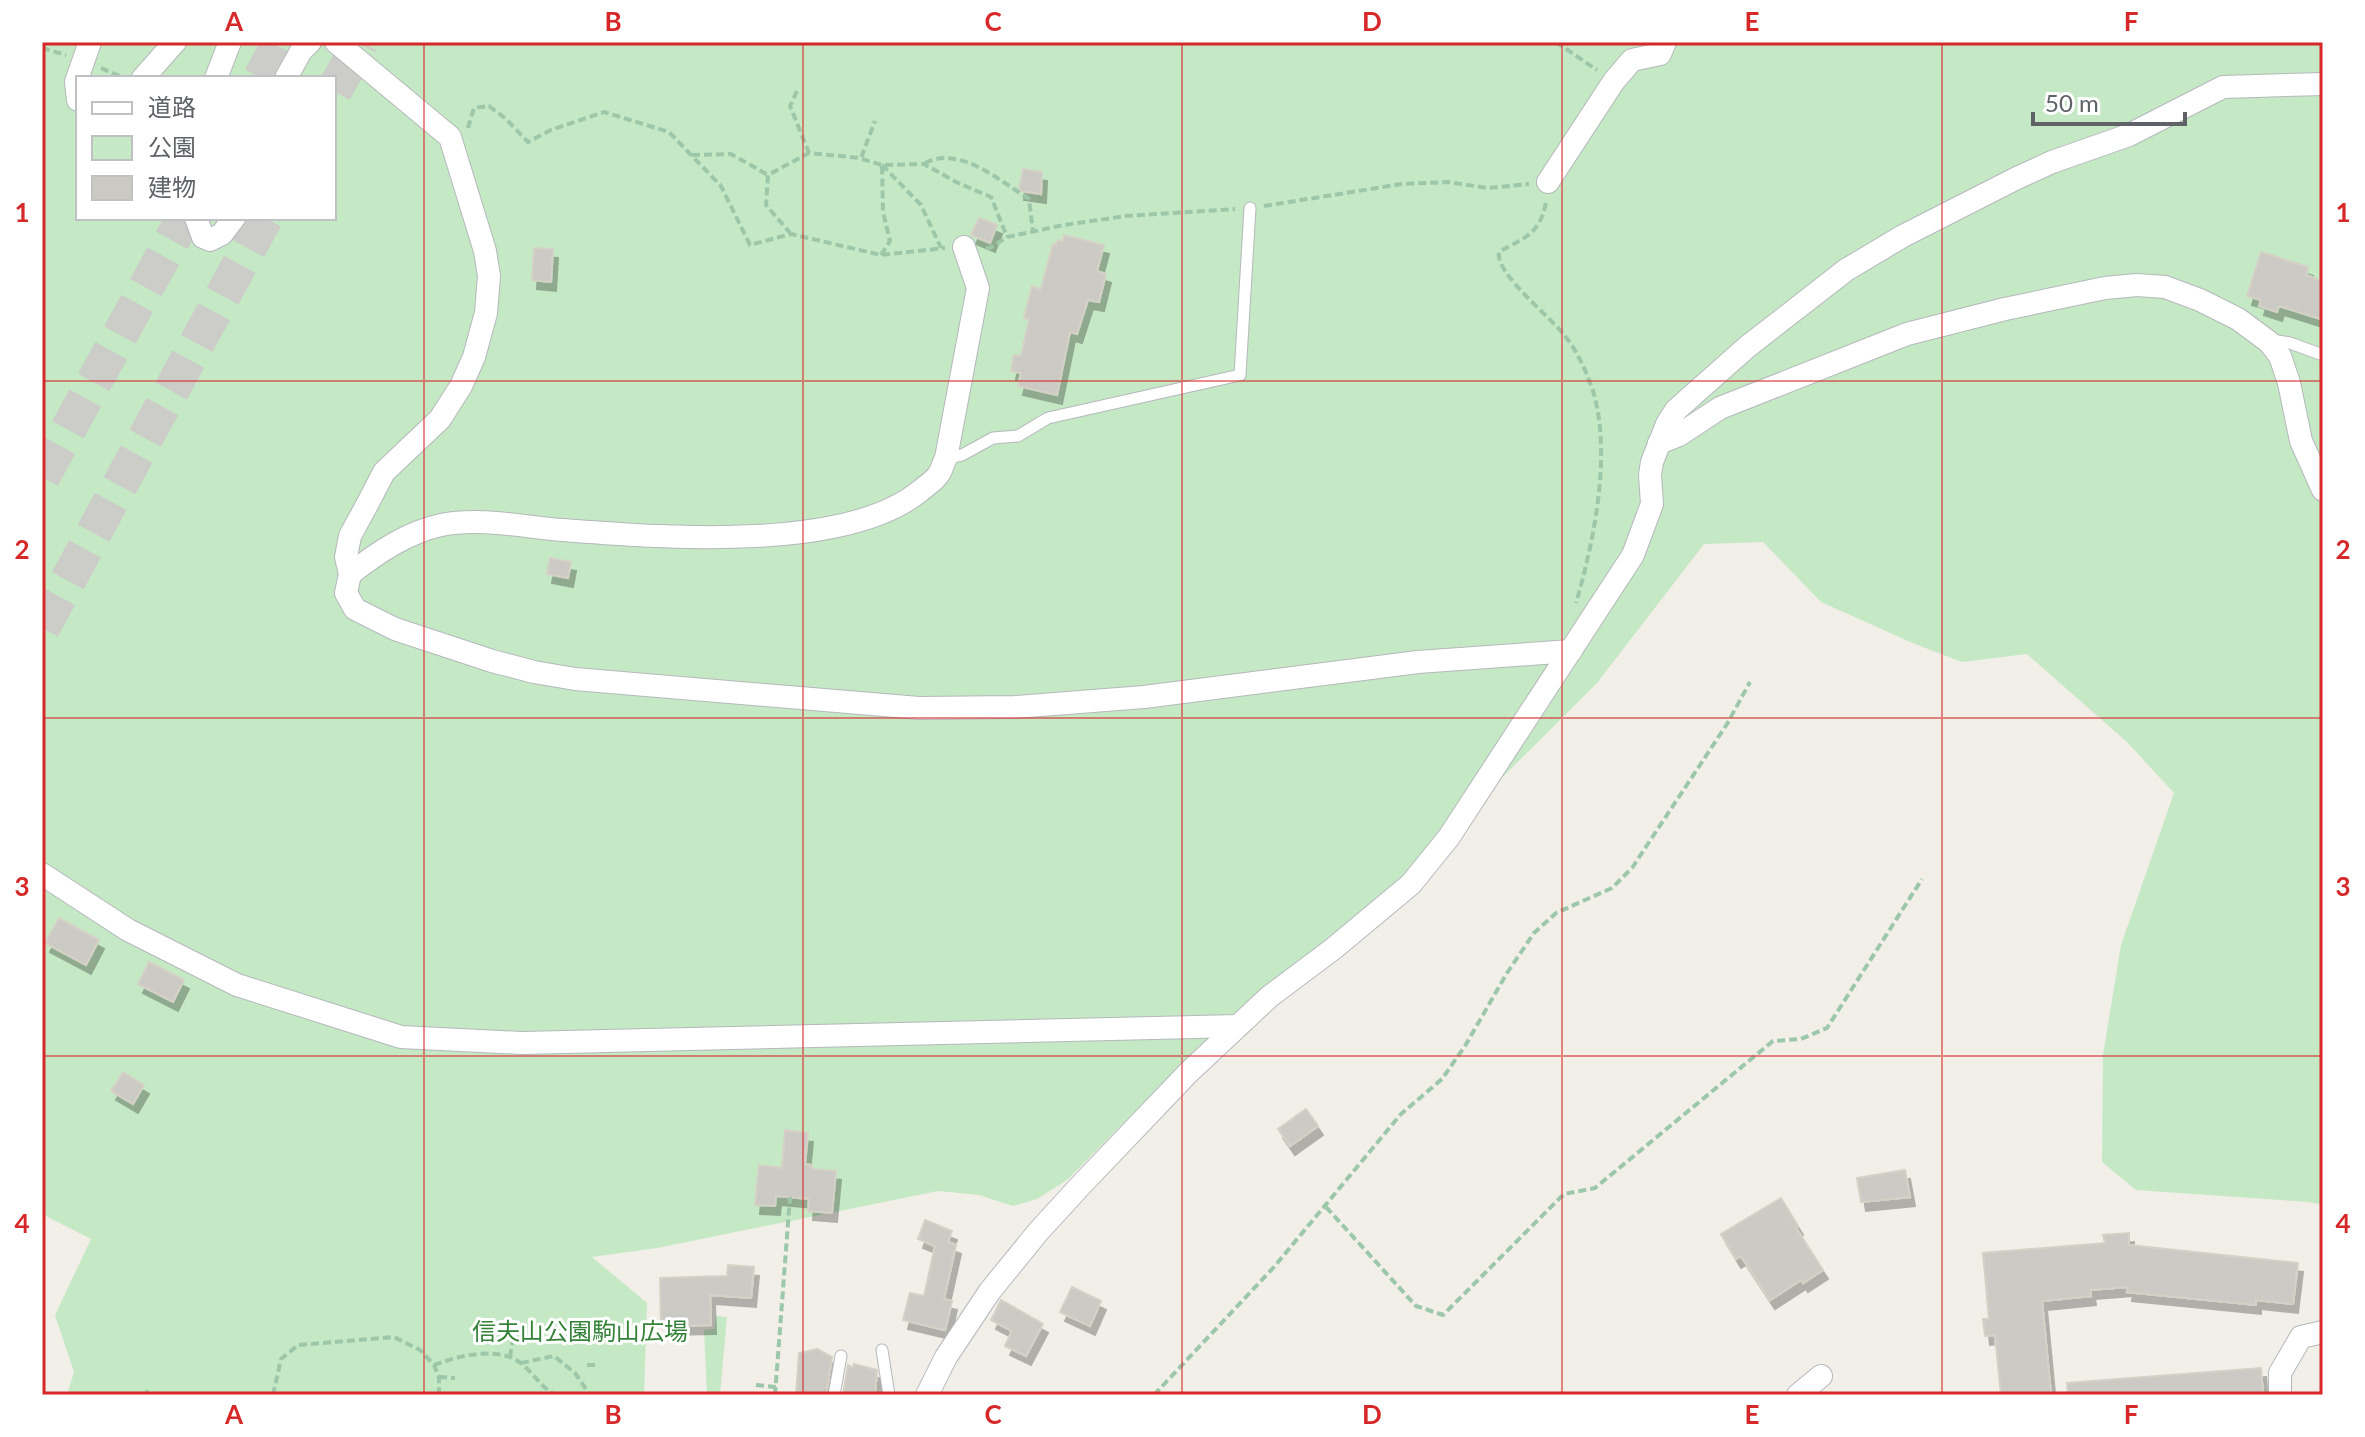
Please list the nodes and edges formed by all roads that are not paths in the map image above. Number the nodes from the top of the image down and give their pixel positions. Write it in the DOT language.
graph roads {
  1 [pos="90,42"];
  2 [pos="175,42"];
  3 [pos="230,42"];
  4 [pos="310,42"];
  5 [pos="336,42"];
  6 [pos="1665,42"];
  7 [pos="78,76"];
  8 [pos="145,76"];
  9 [pos="217,76"];
  10 [pos="287,76"];
  11 [pos="2323,84"];
  12 [pos="1548,182"];
  13 [pos="1250,208"];
  14 [pos="197,220"];
  15 [pos="232,220"];
  16 [pos="964,247"];
  17 [pos="2266,340"];
  18 [pos="2323,355"];
  19 [pos="1659,443"];
  20 [pos="946,458"];
  21 [pos="2323,490"];
  22 [pos="350,574"];
  23 [pos="1571,651"];
  24 [pos="42,874"];
  25 [pos="1238,1026"];
  26 [pos="2323,1332"];
  27 [pos="882,1350"];
  28 [pos="841,1356"];
  29 [pos="1821,1376"];
  30 [pos="834,1395"];
  31 [pos="889,1395"];
  32 [pos="927,1395"];
  33 [pos="1798,1395"];
  34 [pos="2280,1395"];
  1 -- 7 [label="street"];
  2 -- 8 [label="street"];
  3 -- 9 [label="street"];
  4 -- 10 [label="street"];
  5 -- 22 [label="street"];
  6 -- 12 [label="street"];
  11 -- 19 [label="street"];
  13 -- 20 [label="lane"];
  14 -- 15 [label="street"];
  16 -- 20 [label="street"];
  17 -- 18 [label="lane"];
  17 -- 19 [label="street"];
  17 -- 21 [label="street"];
  19 -- 23 [label="street"];
  20 -- 22 [label="street"];
  22 -- 23 [label="street"];
  23 -- 25 [label="street"];
  24 -- 25 [label="street"];
  25 -- 32 [label="street"];
  26 -- 34 [label="street"];
  27 -- 31 [label="lane"];
  28 -- 30 [label="lane"];
  29 -- 33 [label="street"];
}
